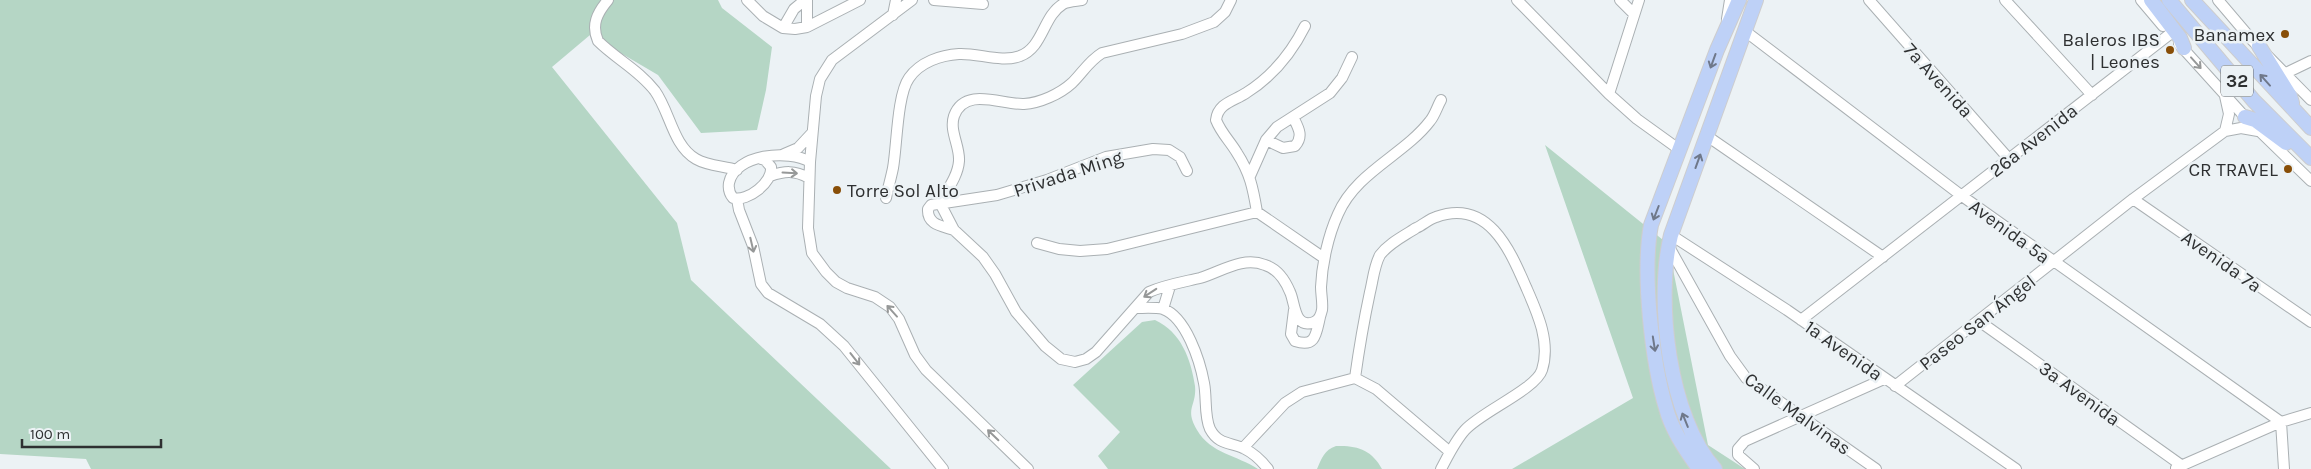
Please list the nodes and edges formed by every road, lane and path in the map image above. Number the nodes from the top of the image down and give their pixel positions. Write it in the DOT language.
graph roads {
  1 [pos="608,0"];
  2 [pos="747,0"];
  3 [pos="806,0"];
  4 [pos="860,0"];
  5 [pos="896,0"];
  6 [pos="912,0"];
  7 [pos="934,0"];
  8 [pos="1082,0"];
  9 [pos="1231,0"];
  10 [pos="1517,0"];
  11 [pos="1620,0"];
  12 [pos="1639,0"];
  13 [pos="1730,0"];
  14 [pos="1739,0"];
  15 [pos="1756,0"];
  16 [pos="1869,0"];
  17 [pos="2006,0"];
  18 [pos="2141,0"];
  19 [pos="2151,0"];
  20 [pos="2169,0"];
  21 [pos="2192,0"];
  22 [pos="2218,0"];
  23 [pos="1063,2"];
  24 [pos="844,4"];
  25 [pos="983,4"];
  26 [pos="1634,14"];
  27 [pos="893,15"];
  28 [pos="1305,26"];
  29 [pos="807,27"];
  30 [pos="783,28"];
  31 [pos="1745,31"];
  32 [pos="1725,32"];
  33 [pos="2170,34"];
  34 [pos="2259,46"];
  35 [pos="2184,48"];
  36 [pos="1352,58"];
  37 [pos="2311,61"];
  38 [pos="2286,72"];
  39 [pos="1609,94"];
  40 [pos="2092,94"];
  41 [pos="2225,95"];
  42 [pos="1441,100"];
  43 [pos="2311,100"];
  44 [pos="2292,109"];
  45 [pos="1292,117"];
  46 [pos="2245,117"];
  47 [pos="2311,128"];
  48 [pos="2258,130"];
  49 [pos="2226,131"];
  50 [pos="812,133"];
  51 [pos="1707,136"];
  52 [pos="1266,140"];
  53 [pos="1680,150"];
  54 [pos="783,155"];
  55 [pos="2310,157"];
  56 [pos="761,159"];
  57 [pos="2009,159"];
  58 [pos="810,162"];
  59 [pos="737,170"];
  60 [pos="1187,171"];
  61 [pos="770,176"];
  62 [pos="1250,176"];
  63 [pos="809,178"];
  64 [pos="2311,181"];
  65 [pos="1962,196"];
  66 [pos="886,198"];
  67 [pos="737,199"];
  68 [pos="2133,200"];
  69 [pos="940,203"];
  70 [pos="1257,212"];
  71 [pos="954,230"];
  72 [pos="1670,240"];
  73 [pos="1037,243"];
  74 [pos="1883,257"];
  75 [pos="1324,258"];
  76 [pos="2054,262"];
  77 [pos="1170,286"];
  78 [pos="1136,308"];
  79 [pos="1163,309"];
  80 [pos="1294,310"];
  81 [pos="1320,317"];
  82 [pos="1802,320"];
  83 [pos="1979,321"];
  84 [pos="2311,322"];
  85 [pos="1355,378"];
  86 [pos="1884,379"];
  87 [pos="1895,386"];
  88 [pos="2311,413"];
  89 [pos="1799,416"];
  90 [pos="2281,422"];
  91 [pos="1244,448"];
  92 [pos="1450,452"];
  93 [pos="2178,467"];
  94 [pos="943,469"];
  95 [pos="1028,469"];
  96 [pos="1268,469"];
  97 [pos="1441,469"];
  98 [pos="1699,469"];
  99 [pos="1715,469"];
  100 [pos="1754,469"];
  101 [pos="1876,469"];
  102 [pos="2016,469"];
  103 [pos="2284,469"];
  1 -- 59 [label="street"];
  2 -- 30 [label="street"];
  3 -- 29 [label="street"];
  3 -- 30 [label="street"];
  4 -- 24 [label="street"];
  5 -- 27 [label="street"];
  6 -- 27 [label="street"];
  7 -- 25 [label="street"];
  8 -- 23 [label="street"];
  9 -- 69 [label="street"];
  10 -- 39 [label="street"];
  11 -- 26 [label="street"];
  12 -- 26 [label="street"];
  13 -- 32 [label="street"];
  14 -- 32 [label="main road"];
  15 -- 31 [label="main road"];
  16 -- 57 [label="street, 7a Avenida"];
  17 -- 40 [label="street"];
  18 -- 33 [label="street"];
  19 -- 35 [label="main road"];
  20 -- 55 [label="main road, 32"];
  44 -- 21 [label="main road, 32, one-way"];
  22 -- 34 [label="street"];
  23 -- 66 [label="street"];
  24 -- 29 [label="street"];
  26 -- 39 [label="street"];
  27 -- 50 [label="street"];
  28 -- 62 [label="street"];
  29 -- 30 [label="street"];
  31 -- 51 [label="main road"];
  31 -- 65 [label="street, Avenida 5a"];
  32 -- 53 [label="main road, one-way"];
  33 -- 35 [label="street"];
  33 -- 40 [label="street, 26a Avenida"];
  34 -- 38 [label="street"];
  34 -- 44 [label="main road"];
  35 -- 41 [label="street, one-way"];
  36 -- 45 [label="street"];
  37 -- 38 [label="street"];
  38 -- 43 [label="street"];
  39 -- 53 [label="street"];
  40 -- 57 [label="street, 26a Avenida"];
  41 -- 46 [label="street"];
  41 -- 49 [label="street"];
  42 -- 75 [label="street"];
  44 -- 47 [label="main road, 32"];
  45 -- 52 [label="street"];
  45 -- 52 [label="street"];
  46 -- 48 [label="street"];
  46 -- 55 [label="main road"];
  48 -- 49 [label="street"];
  48 -- 64 [label="street"];
  49 -- 68 [label="street, Paseo San Ángel"];
  50 -- 54 [label="street"];
  50 -- 58 [label="street"];
  72 -- 51 [label="main road, one-way"];
  51 -- 74 [label="street"];
  52 -- 62 [label="street"];
  53 -- 98 [label="main road, one-way"];
  54 -- 56 [label="street"];
  54 -- 58 [label="street"];
  56 -- 59 [label="street"];
  56 -- 61 [label="street"];
  57 -- 65 [label="street, 26a Avenida"];
  58 -- 63 [label="street"];
  59 -- 67 [label="street"];
  60 -- 69 [label="street, Privada Ming"];
  61 -- 63 [label="street, one-way"];
  61 -- 67 [label="street"];
  62 -- 70 [label="street"];
  95 -- 63 [label="street, one-way"];
  65 -- 74 [label="street, 26a Avenida"];
  65 -- 76 [label="street, Avenida 5a"];
  67 -- 94 [label="street, one-way"];
  68 -- 76 [label="street, Paseo San Ángel"];
  68 -- 84 [label="street, Avenida 7a"];
  69 -- 71 [label="street"];
  69 -- 71 [label="street"];
  70 -- 73 [label="street"];
  70 -- 75 [label="street"];
  71 -- 78 [label="street"];
  72 -- 82 [label="street, 1a Avenida"];
  72 -- 89 [label="street, Calle Malvinas"];
  99 -- 72 [label="main road, one-way"];
  74 -- 82 [label="street, 26a Avenida"];
  75 -- 81 [label="street"];
  76 -- 83 [label="street, Paseo San Ángel"];
  76 -- 90 [label="street, Avenida 5a"];
  77 -- 78 [label="street, one-way"];
  77 -- 79 [label="street"];
  77 -- 80 [label="street"];
  78 -- 79 [label="street"];
  79 -- 91 [label="street"];
  80 -- 81 [label="street"];
  80 -- 81 [label="street"];
  82 -- 86 [label="street, 1a Avenida"];
  83 -- 87 [label="street, Paseo San Ángel"];
  83 -- 93 [label="street, 3a Avenida"];
  85 -- 91 [label="street"];
  85 -- 92 [label="street"];
  85 -- 92 [label="street"];
  86 -- 87 [label="street, 1a Avenida"];
  86 -- 89 [label="street"];
  87 -- 102 [label="street, 1a Avenida"];
  88 -- 90 [label="street"];
  89 -- 100 [label="street"];
  89 -- 101 [label="street, Calle Malvinas"];
  90 -- 93 [label="street"];
  90 -- 103 [label="street"];
  91 -- 96 [label="street"];
  92 -- 97 [label="street"];
}
